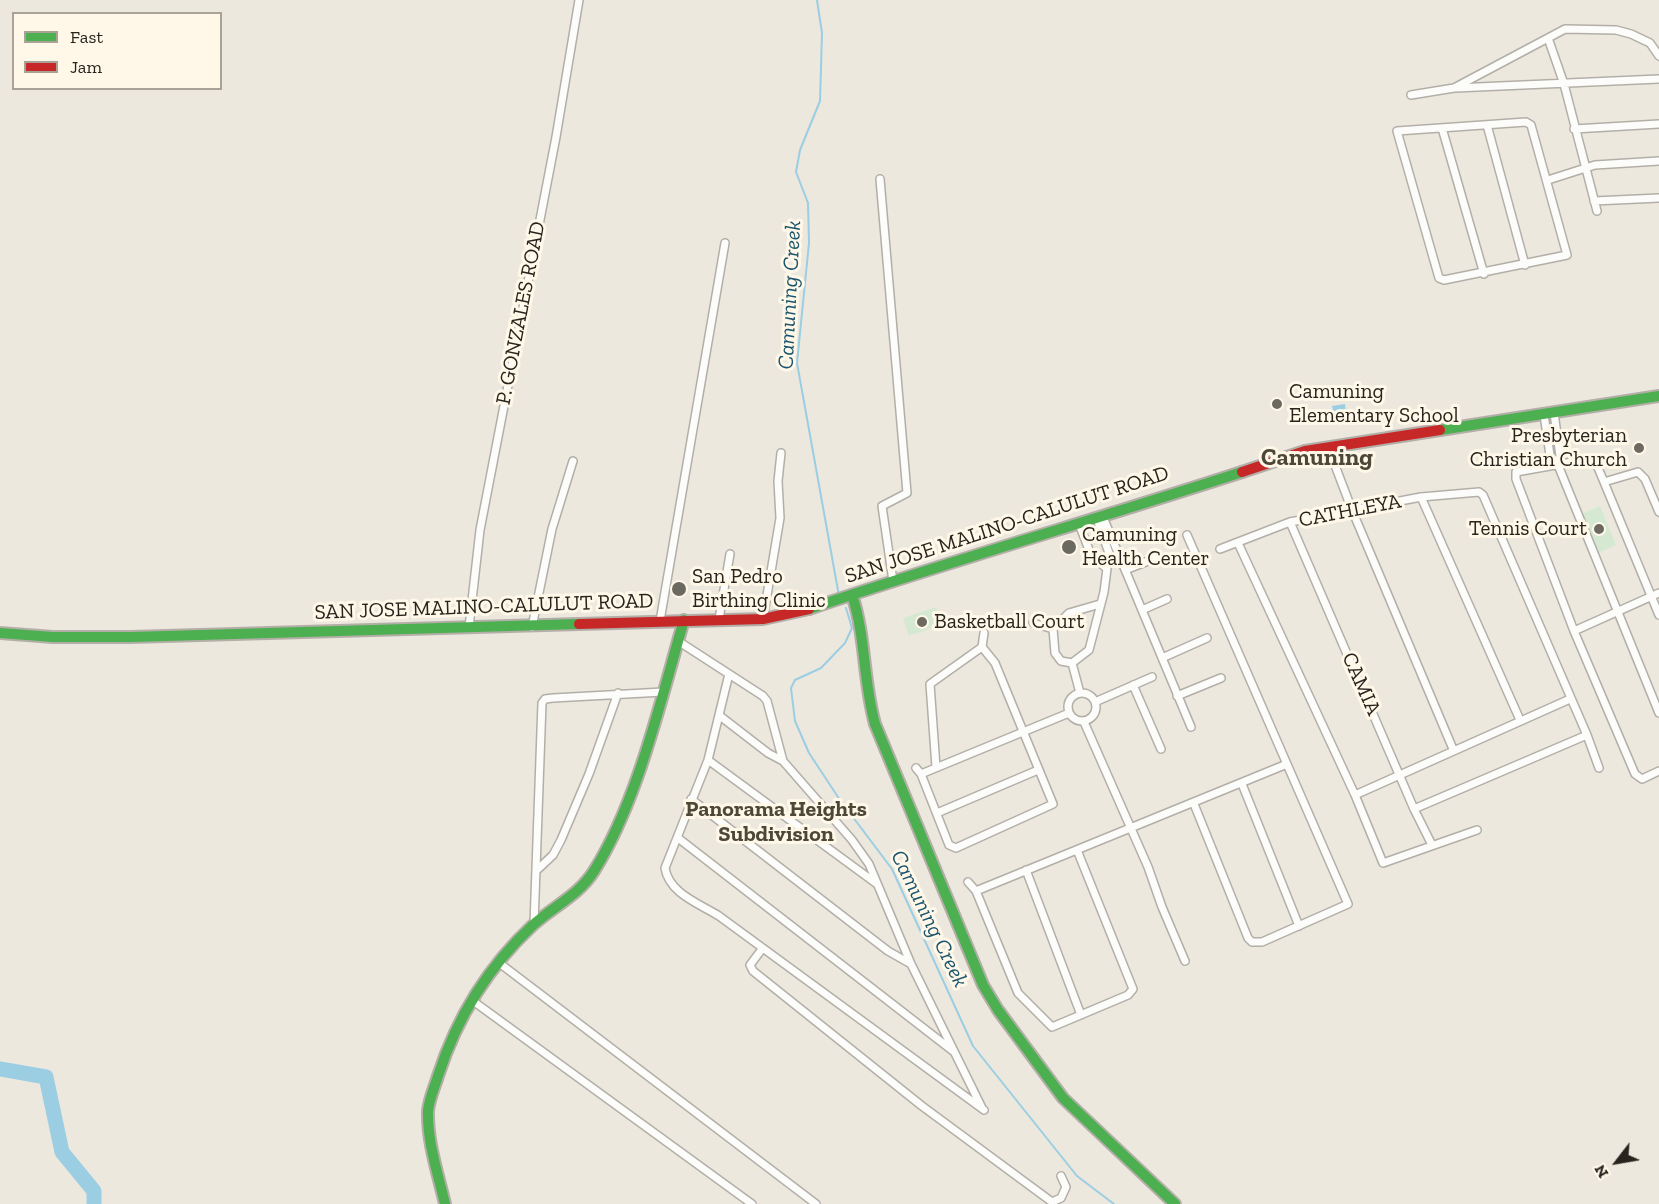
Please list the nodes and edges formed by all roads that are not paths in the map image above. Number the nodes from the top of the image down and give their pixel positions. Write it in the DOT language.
graph roads {
  1 [pos="579,0"];
  2 [pos="1548,38"];
  3 [pos="1659,38"];
  4 [pos="1650,43"];
  5 [pos="1659,56"];
  6 [pos="1659,79"];
  7 [pos="1564,84"];
  8 [pos="1454,88"];
  9 [pos="1410,95"];
  10 [pos="1659,124"];
  11 [pos="1487,125"];
  12 [pos="1442,129"];
  13 [pos="1574,129"];
  14 [pos="1659,161"];
  15 [pos="1586,169"];
  16 [pos="880,179"];
  17 [pos="1548,180"];
  18 [pos="1659,198"];
  19 [pos="1594,201"];
  20 [pos="1597,211"];
  21 [pos="725,243"];
  22 [pos="1525,265"];
  23 [pos="1484,274"];
  24 [pos="1659,396"];
  25 [pos="1549,414"];
  26 [pos="1558,437"];
  27 [pos="1547,439"];
  28 [pos="1328,447"];
  29 [pos="781,453"];
  30 [pos="573,462"];
  31 [pos="1558,465"];
  32 [pos="1604,482"];
  33 [pos="1421,497"];
  34 [pos="1352,510"];
  35 [pos="1659,512"];
  36 [pos="1100,518"];
  37 [pos="1290,522"];
  38 [pos="1079,524"];
  39 [pos="1187,535"];
  40 [pos="1238,543"];
  41 [pos="1220,549"];
  42 [pos="730,554"];
  43 [pos="1156,558"];
  44 [pos="1106,567"];
  45 [pos="1125,570"];
  46 [pos="893,581"];
  47 [pos="1655,594"];
  48 [pos="852,595"];
  49 [pos="1167,599"];
  50 [pos="1100,604"];
  51 [pos="1142,610"];
  52 [pos="1617,612"];
  53 [pos="1659,615"];
  54 [pos="763,618"];
  55 [pos="719,619"];
  56 [pos="684,620"];
  57 [pos="660,621"];
  58 [pos="1033,623"];
  59 [pos="469,627"];
  60 [pos="532,627"];
  61 [pos="1053,629"];
  62 [pos="1574,631"];
  63 [pos="0,633"];
  64 [pos="984,633"];
  65 [pos="1207,638"];
  66 [pos="678,641"];
  67 [pos="982,647"];
  68 [pos="1162,658"];
  69 [pos="1072,663"];
  70 [pos="729,674"];
  71 [pos="1152,677"];
  72 [pos="1221,678"];
  73 [pos="1133,685"];
  74 [pos="663,692"];
  75 [pos="618,693"];
  76 [pos="1080,693"];
  77 [pos="1177,696"];
  78 [pos="1570,699"];
  79 [pos="1095,702"];
  80 [pos="1069,713"];
  81 [pos="1659,713"];
  82 [pos="720,716"];
  83 [pos="1520,720"];
  84 [pos="1084,722"];
  85 [pos="1191,727"];
  86 [pos="1022,731"];
  87 [pos="1587,735"];
  88 [pos="1161,749"];
  89 [pos="1454,749"];
  90 [pos="708,760"];
  91 [pos="783,761"];
  92 [pos="1287,764"];
  93 [pos="936,767"];
  94 [pos="1599,768"];
  95 [pos="1038,770"];
  96 [pos="1659,771"];
  97 [pos="1401,775"];
  98 [pos="1242,784"];
  99 [pos="1355,795"];
  100 [pos="692,799"];
  101 [pos="1194,804"];
  102 [pos="1414,809"];
  103 [pos="937,813"];
  104 [pos="1130,827"];
  105 [pos="1477,830"];
  106 [pos="678,838"];
  107 [pos="1432,845"];
  108 [pos="1077,850"];
  109 [pos="537,870"];
  110 [pos="1026,870"];
  111 [pos="968,882"];
  112 [pos="879,885"];
  113 [pos="976,891"];
  114 [pos="534,924"];
  115 [pos="1299,926"];
  116 [pos="762,949"];
  117 [pos="1185,961"];
  118 [pos="498,962"];
  119 [pos="911,964"];
  120 [pos="473,1000"];
  121 [pos="1081,1015"];
  122 [pos="955,1052"];
  123 [pos="1061,1176"];
  124 [pos="806,1196"];
  125 [pos="445,1204"];
  126 [pos="752,1204"];
  127 [pos="800,1204"];
  128 [pos="816,1204"];
  129 [pos="1175,1204"];
  1 -- 59 [label="street, P. GONZALES ROAD"];
  2 -- 4 [label="street"];
  2 -- 7 [label="street"];
  2 -- 8 [label="street"];
  3 -- 4 [label="street"];
  4 -- 5 [label="street"];
  6 -- 7 [label="street"];
  7 -- 8 [label="street"];
  7 -- 13 [label="street"];
  8 -- 9 [label="street"];
  10 -- 13 [label="street"];
  11 -- 12 [label="street"];
  11 -- 17 [label="street"];
  11 -- 22 [label="street"];
  12 -- 23 [label="street"];
  12 -- 23 [label="street"];
  13 -- 15 [label="street"];
  14 -- 15 [label="street"];
  15 -- 17 [label="street"];
  15 -- 19 [label="street"];
  16 -- 46 [label="street"];
  17 -- 22 [label="street"];
  18 -- 19 [label="street"];
  19 -- 20 [label="street"];
  21 -- 57 [label="street"];
  22 -- 23 [label="street"];
  24 -- 25 [label="main road, SAN JOSE MALINO-CALULUT ROAD"];
  25 -- 26 [label="street"];
  25 -- 27 [label="street"];
  25 -- 28 [label="main road, SAN JOSE MALINO-CALULUT ROAD"];
  26 -- 27 [label="street"];
  26 -- 31 [label="street"];
  27 -- 31 [label="street"];
  28 -- 34 [label="street"];
  28 -- 36 [label="main road, SAN JOSE MALINO-CALULUT ROAD"];
  29 -- 54 [label="street"];
  30 -- 60 [label="street"];
  31 -- 32 [label="street"];
  31 -- 52 [label="street"];
  31 -- 62 [label="street"];
  32 -- 35 [label="street"];
  32 -- 47 [label="street"];
  33 -- 34 [label="street, CATHLEYA"];
  33 -- 78 [label="street, CATHLEYA"];
  33 -- 83 [label="street"];
  34 -- 37 [label="street, CATHLEYA"];
  34 -- 89 [label="street"];
  36 -- 38 [label="main road, SAN JOSE MALINO-CALULUT ROAD"];
  36 -- 44 [label="street"];
  36 -- 45 [label="street"];
  37 -- 40 [label="street, CATHLEYA"];
  37 -- 97 [label="street, CAMIA"];
  38 -- 44 [label="street"];
  38 -- 46 [label="main road, SAN JOSE MALINO-CALULUT ROAD"];
  39 -- 92 [label="street"];
  40 -- 41 [label="street, CATHLEYA"];
  40 -- 99 [label="street"];
  42 -- 55 [label="street"];
  43 -- 45 [label="street"];
  44 -- 50 [label="street"];
  45 -- 51 [label="street"];
  46 -- 48 [label="main road, SAN JOSE MALINO-CALULUT ROAD"];
  47 -- 52 [label="street"];
  47 -- 53 [label="street"];
  48 -- 54 [label="main road, SAN JOSE MALINO-CALULUT ROAD"];
  48 -- 129 [label="main road"];
  49 -- 51 [label="street"];
  50 -- 61 [label="street"];
  50 -- 69 [label="street"];
  51 -- 68 [label="street"];
  52 -- 62 [label="street"];
  52 -- 81 [label="street"];
  54 -- 55 [label="main road, SAN JOSE MALINO-CALULUT ROAD"];
  55 -- 56 [label="main road, SAN JOSE MALINO-CALULUT ROAD"];
  56 -- 57 [label="main road, SAN JOSE MALINO-CALULUT ROAD"];
  56 -- 66 [label="main road"];
  57 -- 60 [label="main road, SAN JOSE MALINO-CALULUT ROAD"];
  58 -- 61 [label="street"];
  59 -- 60 [label="main road, SAN JOSE MALINO-CALULUT ROAD"];
  59 -- 63 [label="main road, SAN JOSE MALINO-CALULUT ROAD"];
  61 -- 69 [label="street"];
  62 -- 96 [label="street"];
  64 -- 67 [label="street"];
  65 -- 68 [label="street"];
  66 -- 70 [label="street"];
  66 -- 74 [label="main road"];
  67 -- 86 [label="street"];
  67 -- 93 [label="street"];
  68 -- 77 [label="street"];
  69 -- 76 [label="street"];
  70 -- 82 [label="street"];
  70 -- 91 [label="street"];
  71 -- 73 [label="street"];
  72 -- 77 [label="street"];
  73 -- 79 [label="street"];
  73 -- 88 [label="street"];
  74 -- 75 [label="street"];
  74 -- 114 [label="main road"];
  75 -- 109 [label="street"];
  75 -- 109 [label="street"];
  76 -- 79 [label="street"];
  76 -- 80 [label="street"];
  77 -- 85 [label="street"];
  78 -- 83 [label="street"];
  78 -- 87 [label="street"];
  79 -- 84 [label="street"];
  80 -- 84 [label="street"];
  80 -- 86 [label="street"];
  82 -- 90 [label="street"];
  82 -- 91 [label="street"];
  83 -- 89 [label="street"];
  84 -- 104 [label="street"];
  86 -- 93 [label="street"];
  86 -- 95 [label="street"];
  87 -- 94 [label="street"];
  87 -- 102 [label="street"];
  89 -- 97 [label="street"];
  90 -- 100 [label="street"];
  90 -- 112 [label="street"];
  91 -- 112 [label="street"];
  92 -- 98 [label="street"];
  92 -- 115 [label="street"];
  93 -- 103 [label="street"];
  95 -- 103 [label="street"];
  95 -- 103 [label="street"];
  97 -- 99 [label="street"];
  97 -- 102 [label="street, CAMIA"];
  98 -- 101 [label="street"];
  98 -- 115 [label="street"];
  99 -- 107 [label="street"];
  100 -- 106 [label="street"];
  100 -- 119 [label="street"];
  101 -- 104 [label="street"];
  101 -- 115 [label="street"];
  102 -- 107 [label="street, CAMIA"];
  104 -- 108 [label="street"];
  104 -- 117 [label="street"];
  105 -- 107 [label="street"];
  106 -- 116 [label="street"];
  106 -- 122 [label="street"];
  108 -- 110 [label="street"];
  108 -- 121 [label="street"];
  109 -- 114 [label="street"];
  110 -- 113 [label="street"];
  110 -- 121 [label="street"];
  111 -- 113 [label="street"];
  112 -- 119 [label="street"];
  113 -- 121 [label="street"];
  114 -- 118 [label="main road"];
  116 -- 122 [label="street"];
  116 -- 123 [label="street"];
  118 -- 120 [label="main road"];
  118 -- 124 [label="street"];
  119 -- 122 [label="street"];
  120 -- 125 [label="main road"];
  120 -- 126 [label="street"];
  124 -- 127 [label="street"];
  124 -- 128 [label="street"];
}
